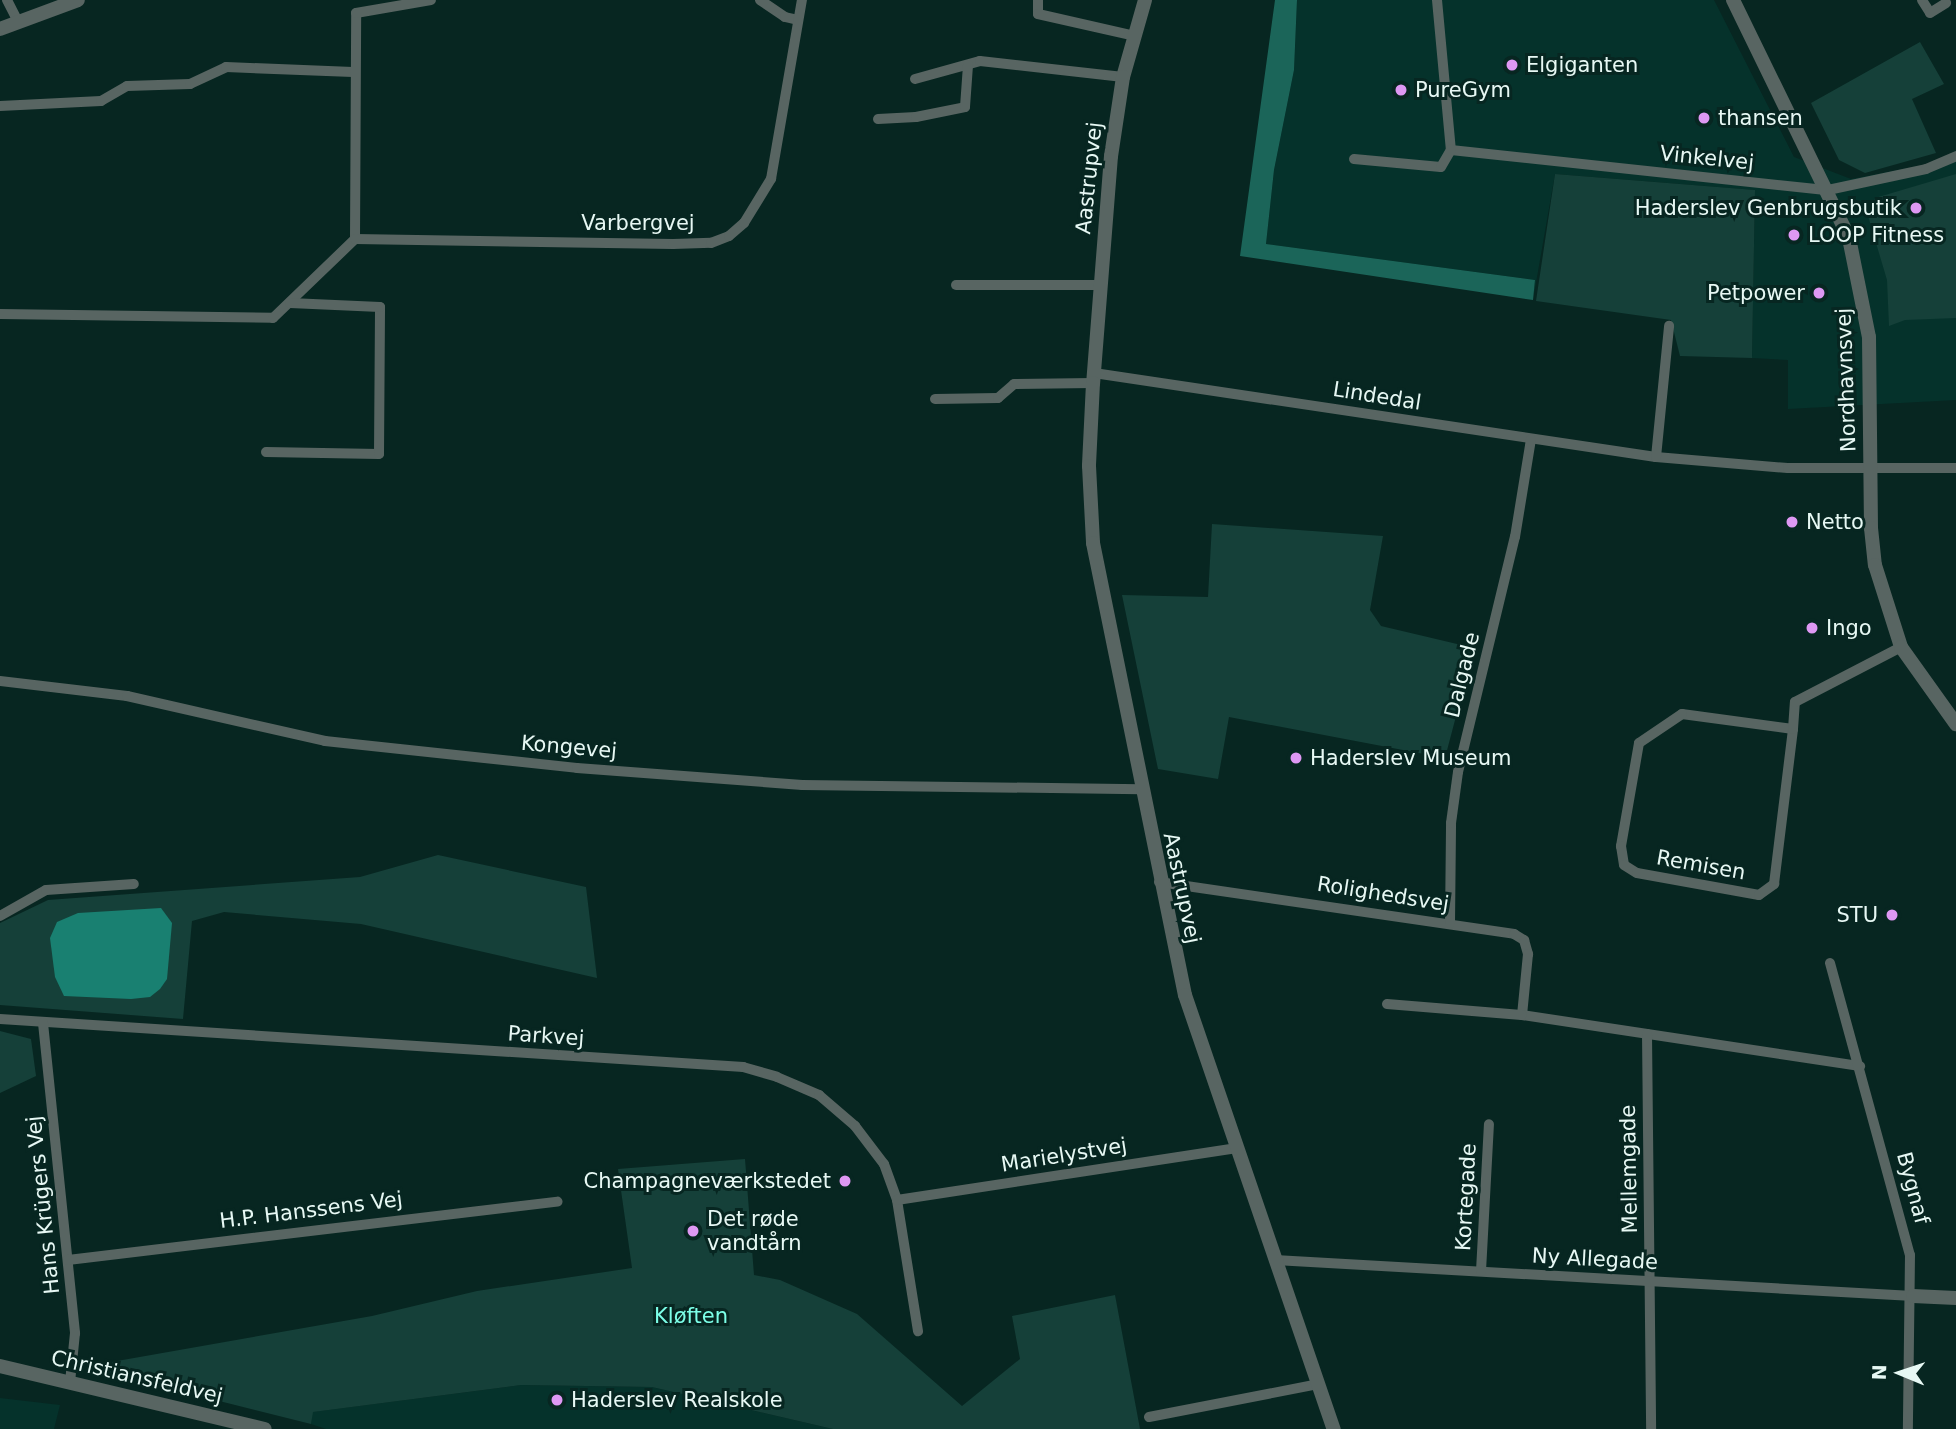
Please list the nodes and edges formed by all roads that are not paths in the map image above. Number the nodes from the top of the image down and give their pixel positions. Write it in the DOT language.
graph roads {
  1 [pos="7,0"];
  2 [pos="78,0"];
  3 [pos="430,0"];
  4 [pos="760,0"];
  5 [pos="802,0"];
  6 [pos="1038,0"];
  7 [pos="1145,0"];
  8 [pos="1437,0"];
  9 [pos="1733,0"];
  10 [pos="1922,0"];
  11 [pos="1946,3"];
  12 [pos="798,19"];
  13 [pos="18,22"];
  14 [pos="0,29"];
  15 [pos="1135,36"];
  16 [pos="968,65"];
  17 [pos="353,72"];
  18 [pos="1123,77"];
  19 [pos="915,79"];
  20 [pos="0,106"];
  21 [pos="878,119"];
  22 [pos="1451,150"];
  23 [pos="1956,156"];
  24 [pos="1354,159"];
  25 [pos="1828,190"];
  26 [pos="355,239"];
  27 [pos="956,285"];
  28 [pos="1099,285"];
  29 [pos="290,303"];
  30 [pos="0,314"];
  31 [pos="1668,327"];
  32 [pos="1093,378"];
  33 [pos="934,399"];
  34 [pos="1531,439"];
  35 [pos="266,452"];
  36 [pos="1656,457"];
  37 [pos="1870,468"];
  38 [pos="1956,468"];
  39 [pos="1900,647"];
  40 [pos="0,681"];
  41 [pos="1956,724"];
  42 [pos="1793,729"];
  43 [pos="1141,789"];
  44 [pos="1159,882"];
  45 [pos="135,884"];
  46 [pos="0,916"];
  47 [pos="1450,923"];
  48 [pos="1829,963"];
  49 [pos="1387,1004"];
  50 [pos="1522,1015"];
  51 [pos="0,1019"];
  52 [pos="43,1023"];
  53 [pos="1647,1034"];
  54 [pos="1860,1066"];
  55 [pos="1489,1124"];
  56 [pos="1237,1148"];
  57 [pos="897,1200"];
  58 [pos="558,1202"];
  59 [pos="68,1260"];
  60 [pos="1275,1260"];
  61 [pos="1481,1271"];
  62 [pos="1650,1281"];
  63 [pos="1913,1296"];
  64 [pos="1956,1298"];
  65 [pos="918,1331"];
  66 [pos="0,1366"];
  67 [pos="70,1382"];
  68 [pos="1318,1384"];
  69 [pos="1149,1417"];
  70 [pos="260,1428"];
  71 [pos="1334,1429"];
  72 [pos="1651,1429"];
  73 [pos="1908,1429"];
  1 -- 13 [label="street"];
  2 -- 13 [label="street"];
  3 -- 17 [label="street"];
  4 -- 12 [label="street"];
  5 -- 12 [label="street, Varbergvej"];
  6 -- 15 [label="street"];
  7 -- 15 [label="street, Aastrupvej"];
  8 -- 22 [label="street"];
  9 -- 25 [label="street, Nordhavnsvej"];
  10 -- 11 [label="street"];
  12 -- 26 [label="street, Varbergvej"];
  13 -- 14 [label="street"];
  15 -- 18 [label="street, Aastrupvej"];
  16 -- 18 [label="street"];
  16 -- 19 [label="street"];
  16 -- 21 [label="street"];
  17 -- 20 [label="street"];
  17 -- 26 [label="street"];
  18 -- 28 [label="street, Aastrupvej"];
  22 -- 24 [label="street"];
  22 -- 25 [label="street, Vinkelvej"];
  23 -- 25 [label="street, Vinkelvej"];
  25 -- 37 [label="street, Nordhavnsvej"];
  26 -- 29 [label="street"];
  27 -- 28 [label="street"];
  28 -- 32 [label="street, Aastrupvej"];
  29 -- 30 [label="street"];
  29 -- 35 [label="street"];
  31 -- 36 [label="street"];
  32 -- 33 [label="street"];
  32 -- 34 [label="street, Lindedal"];
  32 -- 43 [label="street, Aastrupvej"];
  34 -- 36 [label="street, Lindedal"];
  34 -- 47 [label="street, Dalgade"];
  36 -- 37 [label="street, Lindedal"];
  37 -- 38 [label="street, Lindedal"];
  37 -- 39 [label="street, Nordhavnsvej"];
  39 -- 41 [label="street, Nordhavnsvej"];
  39 -- 42 [label="street, Remisen"];
  40 -- 43 [label="street, Kongevej"];
  42 -- 42 [label="street, Remisen"];
  43 -- 44 [label="street, Aastrupvej"];
  44 -- 47 [label="street, Rolighedsvej"];
  44 -- 56 [label="street, Aastrupvej"];
  45 -- 46 [label="street"];
  47 -- 50 [label="street, Rolighedsvej"];
  48 -- 54 [label="street, Bygnaf"];
  49 -- 50 [label="street"];
  50 -- 53 [label="street"];
  51 -- 52 [label="street, Parkvej"];
  52 -- 57 [label="street, Parkvej"];
  52 -- 59 [label="street, Hans Krügers Vej"];
  53 -- 54 [label="street"];
  53 -- 62 [label="street, Mellemgade"];
  54 -- 63 [label="street, Bygnaf"];
  55 -- 61 [label="street, Kortegade"];
  56 -- 57 [label="street, Marielystvej"];
  56 -- 60 [label="street, Aastrupvej"];
  57 -- 65 [label="street, Parkvej"];
  58 -- 59 [label="street, H.P. Hanssens Vej"];
  59 -- 67 [label="street, Hans Krügers Vej"];
  60 -- 61 [label="street, Ny Allegade"];
  60 -- 68 [label="street, Aastrupvej"];
  61 -- 62 [label="street, Ny Allegade"];
  62 -- 63 [label="street, Ny Allegade"];
  62 -- 72 [label="street, Mellemgade"];
  63 -- 64 [label="street"];
  63 -- 73 [label="street, Bygnaf"];
  66 -- 67 [label="street, Christiansfeldvej"];
  67 -- 70 [label="street, Christiansfeldvej"];
  68 -- 69 [label="street"];
  68 -- 71 [label="street, Aastrupvej"];
}
